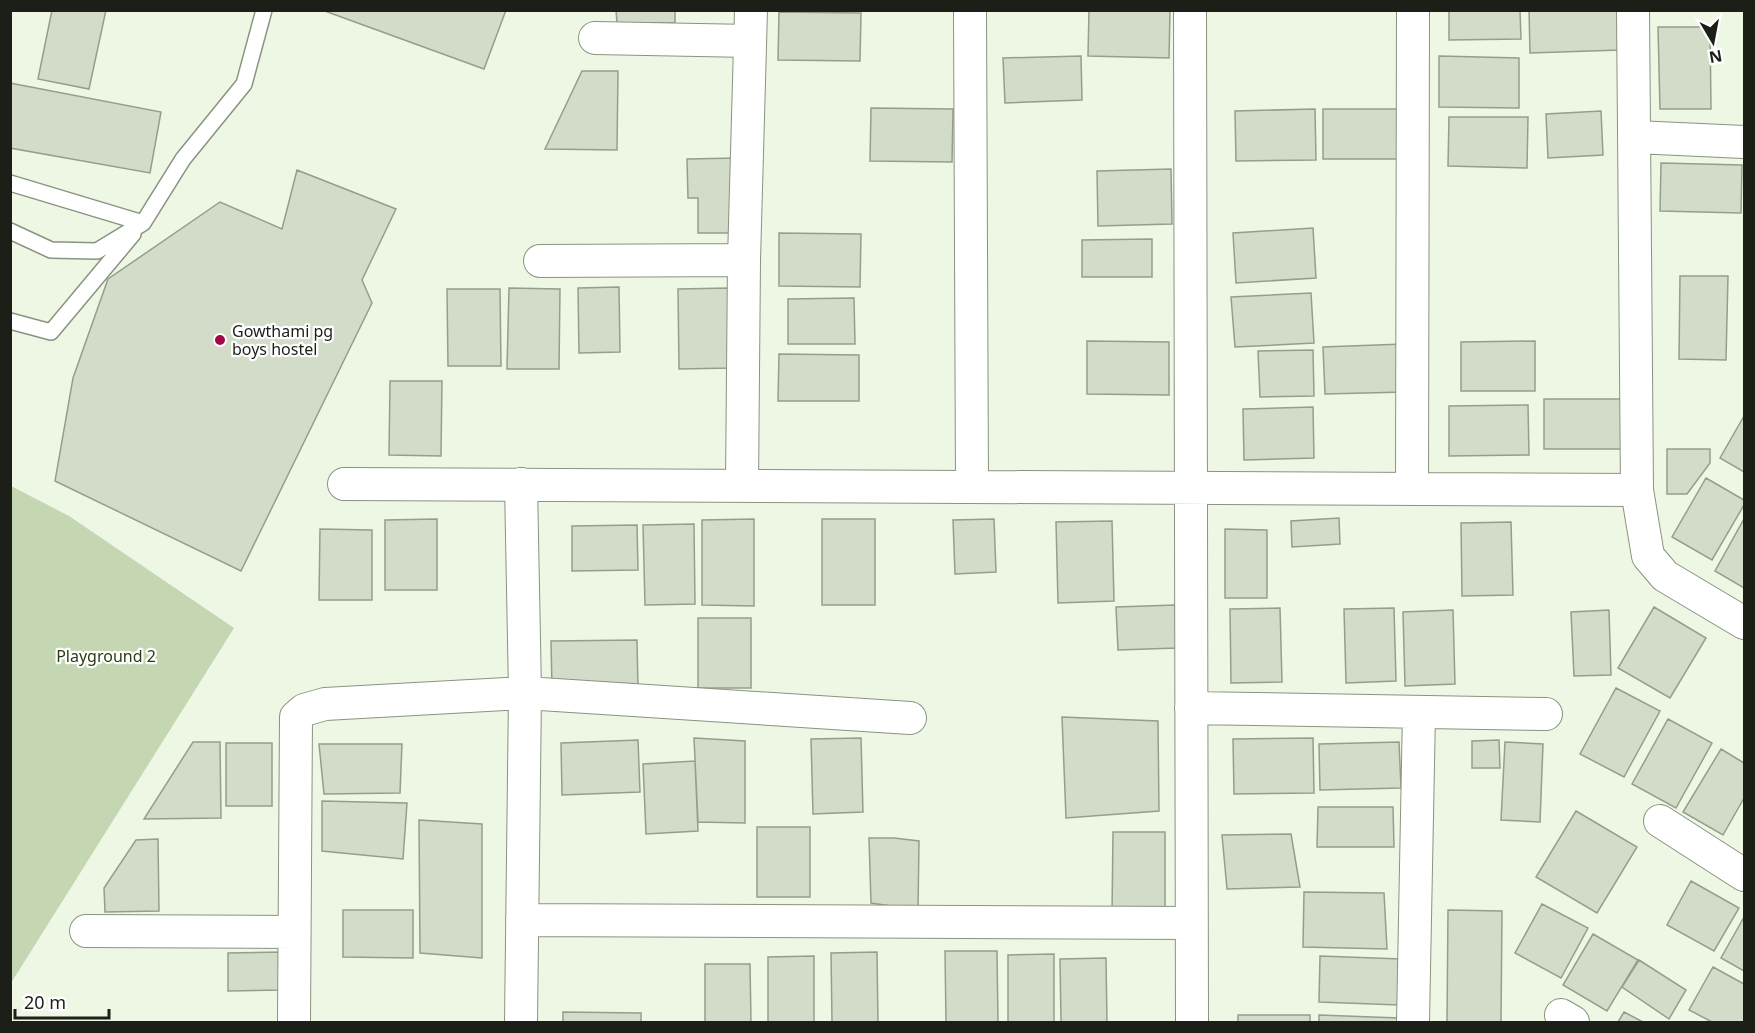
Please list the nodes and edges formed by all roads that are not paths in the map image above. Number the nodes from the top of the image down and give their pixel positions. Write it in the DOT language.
graph roads {
  1 [pos="264,10"];
  2 [pos="751,10"];
  3 [pos="970,10"];
  4 [pos="1190,10"];
  5 [pos="1413,10"];
  6 [pos="1633,10"];
  7 [pos="595,38"];
  8 [pos="750,41"];
  9 [pos="1635,137"];
  10 [pos="1744,142"];
  11 [pos="10,183"];
  12 [pos="142,223"];
  13 [pos="10,231"];
  14 [pos="744,260"];
  15 [pos="540,261"];
  16 [pos="10,321"];
  17 [pos="344,484"];
  18 [pos="521,484"];
  19 [pos="742,485"];
  20 [pos="972,486"];
  21 [pos="1192,488"];
  22 [pos="1412,489"];
  23 [pos="1637,490"];
  24 [pos="1744,622"];
  25 [pos="525,693"];
  26 [pos="1191,708"];
  27 [pos="1419,712"];
  28 [pos="1546,714"];
  29 [pos="910,718"];
  30 [pos="1660,821"];
  31 [pos="1744,875"];
  32 [pos="522,920"];
  33 [pos="1191,923"];
  34 [pos="86,931"];
  35 [pos="294,932"];
  36 [pos="294,1023"];
  37 [pos="521,1023"];
  38 [pos="1192,1023"];
  39 [pos="1413,1023"];
  1 -- 12 [label="lane"];
  2 -- 8 [label="street"];
  3 -- 20 [label="street"];
  4 -- 21 [label="street"];
  5 -- 22 [label="street"];
  6 -- 9 [label="street"];
  7 -- 8 [label="street"];
  8 -- 14 [label="street"];
  9 -- 10 [label="street"];
  9 -- 23 [label="street"];
  11 -- 12 [label="lane"];
  12 -- 13 [label="lane"];
  12 -- 16 [label="lane"];
  14 -- 15 [label="street"];
  14 -- 19 [label="street"];
  17 -- 18 [label="street"];
  18 -- 19 [label="street"];
  18 -- 25 [label="street"];
  19 -- 20 [label="street"];
  20 -- 21 [label="street"];
  21 -- 22 [label="street"];
  21 -- 26 [label="street"];
  22 -- 23 [label="street"];
  23 -- 24 [label="street"];
  25 -- 29 [label="street"];
  25 -- 32 [label="street"];
  25 -- 35 [label="street"];
  26 -- 27 [label="street"];
  26 -- 33 [label="street"];
  27 -- 28 [label="street"];
  27 -- 39 [label="street"];
  30 -- 31 [label="street"];
  32 -- 33 [label="street"];
  32 -- 37 [label="street"];
  33 -- 38 [label="street"];
  34 -- 35 [label="street"];
  35 -- 36 [label="street"];
}
